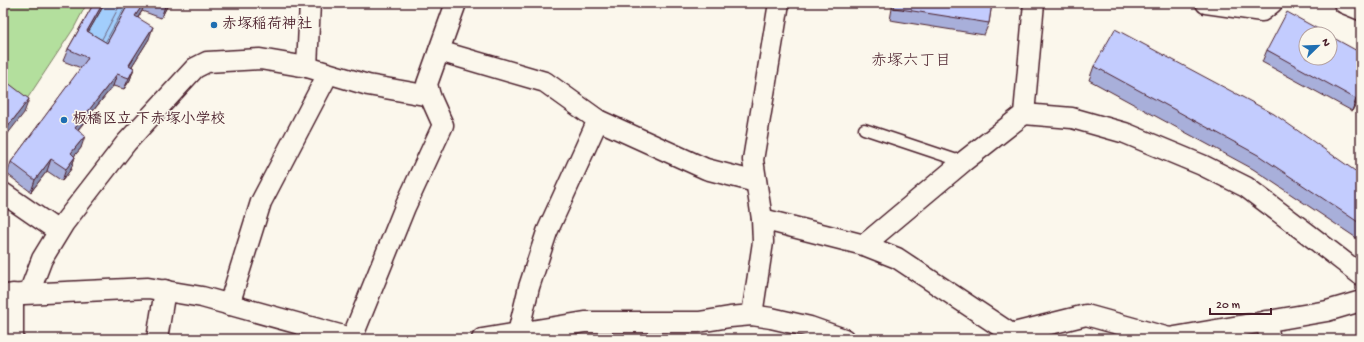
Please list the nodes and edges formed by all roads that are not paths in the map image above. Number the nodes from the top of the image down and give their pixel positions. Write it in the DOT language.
graph roads {
  1 [pos="310,3"];
  2 [pos="456,3"];
  3 [pos="779,3"];
  4 [pos="1034,3"];
  5 [pos="1206,3"];
  6 [pos="1272,3"];
  7 [pos="1344,3"];
  8 [pos="1361,10"];
  9 [pos="439,51"];
  10 [pos="307,67"];
  11 [pos="328,74"];
  12 [pos="430,96"];
  13 [pos="1024,114"];
  14 [pos="598,120"];
  15 [pos="864,129"];
  16 [pos="963,162"];
  17 [pos="756,182"];
  18 [pos="3,193"];
  19 [pos="762,219"];
  20 [pos="58,231"];
  21 [pos="864,245"];
  22 [pos="1361,275"];
  23 [pos="165,290"];
  24 [pos="15,294"];
  25 [pos="1361,301"];
  26 [pos="229,306"];
  27 [pos="752,315"];
  28 [pos="1268,330"];
  29 [pos="518,333"];
  30 [pos="1017,336"];
  31 [pos="1149,336"];
  32 [pos="12,339"];
  33 [pos="157,339"];
  34 [pos="353,339"];
  35 [pos="482,339"];
  36 [pos="844,339"];
  1 -- 10 [label="street"];
  2 -- 9 [label="street"];
  3 -- 17 [label="street"];
  4 -- 13 [label="street"];
  5 -- 6 [label="street"];
  7 -- 8 [label="street"];
  9 -- 12 [label="street"];
  9 -- 14 [label="street"];
  10 -- 11 [label="street"];
  10 -- 20 [label="street"];
  11 -- 12 [label="street"];
  11 -- 26 [label="street"];
  12 -- 34 [label="street"];
  13 -- 16 [label="street"];
  13 -- 22 [label="street"];
  14 -- 17 [label="street"];
  14 -- 29 [label="street"];
  15 -- 16 [label="lane"];
  16 -- 21 [label="street"];
  17 -- 19 [label="street"];
  18 -- 20 [label="street"];
  19 -- 21 [label="street"];
  19 -- 27 [label="street"];
  20 -- 24 [label="street"];
  21 -- 30 [label="street"];
  23 -- 24 [label="street"];
  23 -- 26 [label="street"];
  23 -- 33 [label="street"];
  24 -- 32 [label="street"];
  25 -- 28 [label="street"];
  26 -- 34 [label="street"];
  27 -- 29 [label="street"];
  27 -- 36 [label="street"];
  28 -- 31 [label="street"];
  29 -- 35 [label="street"];
  30 -- 31 [label="street"];
}
